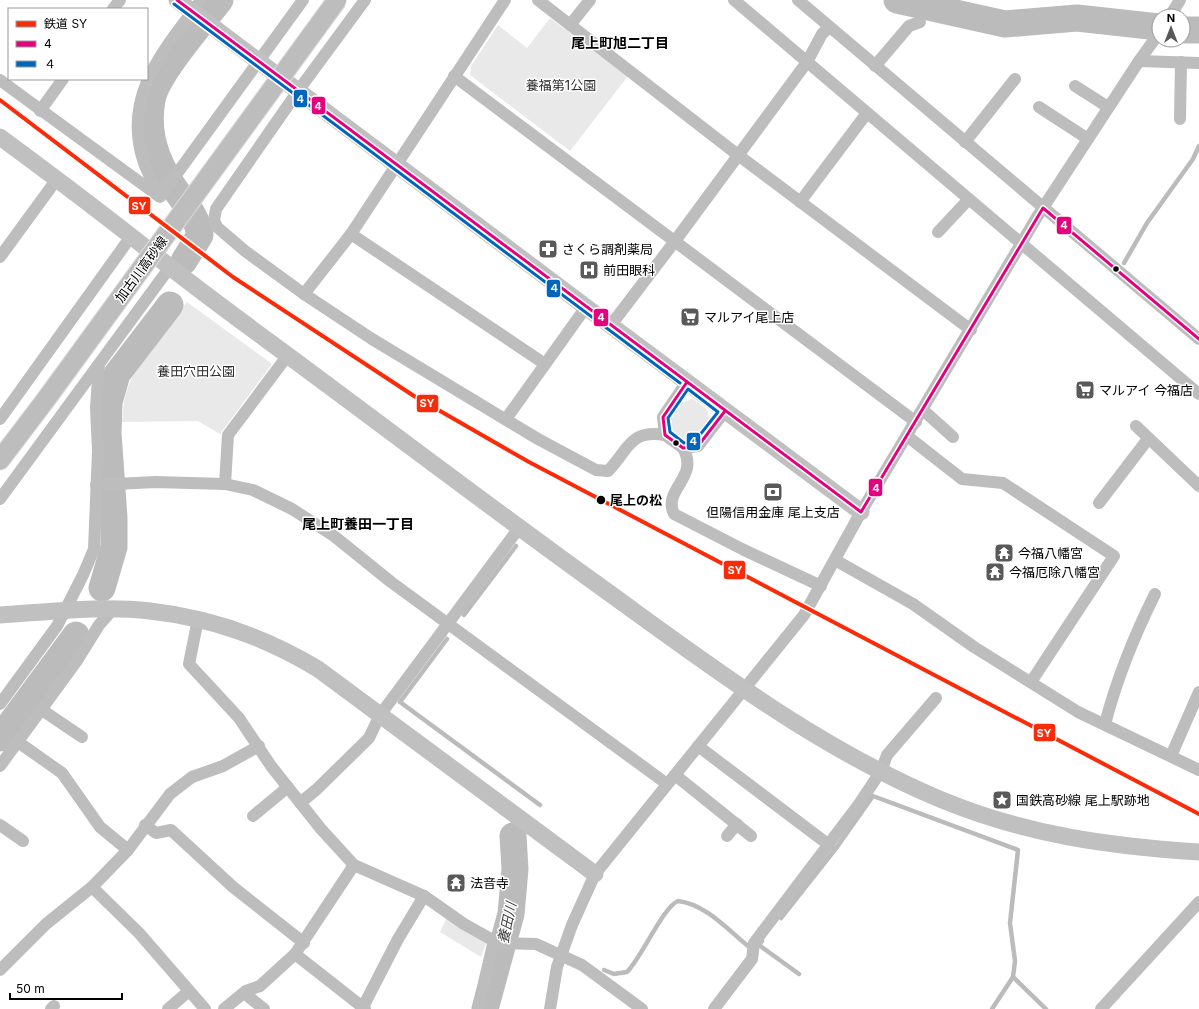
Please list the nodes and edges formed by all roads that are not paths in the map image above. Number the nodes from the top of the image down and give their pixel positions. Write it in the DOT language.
graph roads {
  1 [pos="120,0"];
  2 [pos="177,0"];
  3 [pos="303,0"];
  4 [pos="337,0"];
  5 [pos="365,0"];
  6 [pos="505,0"];
  7 [pos="538,0"];
  8 [pos="590,0"];
  9 [pos="734,0"];
  10 [pos="798,0"];
  11 [pos="197,6"];
  12 [pos="114,8"];
  13 [pos="920,22"];
  14 [pos="570,25"];
  15 [pos="829,27"];
  16 [pos="1151,45"];
  17 [pos="259,61"];
  18 [pos="1139,61"];
  19 [pos="808,62"];
  20 [pos="1181,62"];
  21 [pos="1199,63"];
  22 [pos="875,66"];
  23 [pos="454,76"];
  24 [pos="148,77"];
  25 [pos="1015,79"];
  26 [pos="0,80"];
  27 [pos="62,80"];
  28 [pos="147,80"];
  29 [pos="1075,86"];
  30 [pos="298,91"];
  31 [pos="1039,107"];
  32 [pos="1108,107"];
  33 [pos="40,111"];
  34 [pos="867,113"];
  35 [pos="1180,119"];
  36 [pos="0,137"];
  37 [pos="1088,139"];
  38 [pos="965,142"];
  39 [pos="738,155"];
  40 [pos="396,164"];
  41 [pos="57,179"];
  42 [pos="160,197"];
  43 [pos="969,199"];
  44 [pos="800,202"];
  45 [pos="1043,208"];
  46 [pos="938,232"];
  47 [pos="351,234"];
  48 [pos="132,235"];
  49 [pos="676,241"];
  50 [pos="1022,243"];
  51 [pos="0,257"];
  52 [pos="170,267"];
  53 [pos="304,294"];
  54 [pos="586,307"];
  55 [pos="611,325"];
  56 [pos="971,330"];
  57 [pos="1199,339"];
  58 [pos="288,355"];
  59 [pos="99,364"];
  60 [pos="545,364"];
  61 [pos="687,382"];
  62 [pos="1199,394"];
  63 [pos="923,410"];
  64 [pos="725,411"];
  65 [pos="0,418"];
  66 [pos="506,419"];
  67 [pos="916,422"];
  68 [pos="1136,426"];
  69 [pos="665,435"];
  70 [pos="907,436"];
  71 [pos="953,437"];
  72 [pos="1148,439"];
  73 [pos="683,448"];
  74 [pos="0,460"];
  75 [pos="225,484"];
  76 [pos="96,485"];
  77 [pos="1199,486"];
  78 [pos="0,498"];
  79 [pos="1099,503"];
  80 [pos="862,512"];
  81 [pos="519,528"];
  82 [pos="835,560"];
  83 [pos="821,586"];
  84 [pos="1155,594"];
  85 [pos="107,610"];
  86 [pos="68,611"];
  87 [pos="0,615"];
  88 [pos="198,620"];
  89 [pos="448,624"];
  90 [pos="1031,682"];
  91 [pos="744,690"];
  92 [pos="1199,692"];
  93 [pos="936,698"];
  94 [pos="0,704"];
  95 [pos="42,710"];
  96 [pos="380,715"];
  97 [pos="1105,724"];
  98 [pos="82,737"];
  99 [pos="18,742"];
  100 [pos="259,746"];
  101 [pos="698,746"];
  102 [pos="1171,756"];
  103 [pos="0,766"];
  104 [pos="1199,770"];
  105 [pos="881,771"];
  106 [pos="671,780"];
  107 [pos="288,787"];
  108 [pos="300,803"];
  109 [pos="253,816"];
  110 [pos="737,824"];
  111 [pos="0,825"];
  112 [pos="145,825"];
  113 [pos="727,836"];
  114 [pos="751,836"];
  115 [pos="23,841"];
  116 [pos="829,844"];
  117 [pos="128,850"];
  118 [pos="1199,852"];
  119 [pos="354,865"];
  120 [pos="595,874"];
  121 [pos="92,887"];
  122 [pos="424,896"];
  123 [pos="1199,902"];
  124 [pos="496,941"];
  125 [pos="304,942"];
  126 [pos="296,954"];
  127 [pos="562,955"];
  128 [pos="0,970"];
  129 [pos="189,990"];
  130 [pos="246,991"];
  131 [pos="479,1004"];
  132 [pos="361,1008"];
  133 [pos="168,1009"];
  134 [pos="204,1009"];
  135 [pos="224,1009"];
  136 [pos="264,1009"];
  137 [pos="550,1009"];
  138 [pos="642,1009"];
  139 [pos="714,1009"];
  140 [pos="1101,1009"];
  1 -- 12 [label="street"];
  2 -- 11 [label="street"];
  3 -- 17 [label="street"];
  4 -- 74 [label="main road, 加古川高砂線, bridge"];
  5 -- 30 [label="street"];
  6 -- 23 [label="street"];
  7 -- 14 [label="street"];
  8 -- 14 [label="street"];
  9 -- 19 [label="street"];
  10 -- 15 [label="street"];
  11 -- 17 [label="street"];
  11 -- 24 [label="street"];
  13 -- 22 [label="street"];
  14 -- 39 [label="street"];
  15 -- 19 [label="street"];
  15 -- 22 [label="street"];
  16 -- 18 [label="street"];
  17 -- 30 [label="street"];
  17 -- 42 [label="street"];
  18 -- 20 [label="street"];
  18 -- 32 [label="street"];
  19 -- 34 [label="street"];
  19 -- 39 [label="street"];
  20 -- 21 [label="street"];
  20 -- 35 [label="street"];
  22 -- 38 [label="street"];
  23 -- 40 [label="street"];
  23 -- 49 [label="street"];
  25 -- 38 [label="street"];
  26 -- 33 [label="street"];
  27 -- 33 [label="street"];
  28 -- 42 [label="street"];
  29 -- 32 [label="street"];
  30 -- 40 [label="street"];
  30 -- 53 [label="street"];
  31 -- 37 [label="street"];
  32 -- 37 [label="street"];
  33 -- 42 [label="street"];
  34 -- 43 [label="street"];
  34 -- 44 [label="street"];
  36 -- 41 [label="street"];
  37 -- 45 [label="street"];
  38 -- 45 [label="street"];
  39 -- 44 [label="street"];
  39 -- 49 [label="street"];
  40 -- 47 [label="street"];
  40 -- 54 [label="street"];
  41 -- 48 [label="street"];
  41 -- 51 [label="street"];
  43 -- 46 [label="street"];
  43 -- 50 [label="street"];
  44 -- 56 [label="street"];
  45 -- 50 [label="street"];
  45 -- 57 [label="street"];
  47 -- 53 [label="street"];
  47 -- 60 [label="street"];
  48 -- 52 [label="street"];
  48 -- 65 [label="street"];
  49 -- 55 [label="street"];
  49 -- 67 [label="street"];
  50 -- 56 [label="street"];
  50 -- 62 [label="street"];
  52 -- 58 [label="street"];
  52 -- 59 [label="street"];
  53 -- 66 [label="street"];
  54 -- 55 [label="street"];
  54 -- 60 [label="street"];
  55 -- 61 [label="street"];
  56 -- 63 [label="street"];
  58 -- 75 [label="street"];
  58 -- 81 [label="street"];
  59 -- 76 [label="street"];
  59 -- 78 [label="street"];
  60 -- 66 [label="street"];
  61 -- 64 [label="street"];
  61 -- 69 [label="street"];
  63 -- 67 [label="street"];
  63 -- 71 [label="street"];
  64 -- 73 [label="street"];
  64 -- 80 [label="street"];
  66 -- 69 [label="street"];
  67 -- 70 [label="street"];
  68 -- 72 [label="street"];
  69 -- 73 [label="street"];
  70 -- 80 [label="street"];
  70 -- 90 [label="street"];
  72 -- 77 [label="street"];
  72 -- 79 [label="street"];
  73 -- 83 [label="street"];
  75 -- 76 [label="street"];
  75 -- 89 [label="street"];
  76 -- 86 [label="street"];
  80 -- 82 [label="street"];
  81 -- 89 [label="street"];
  81 -- 91 [label="street"];
  82 -- 83 [label="street"];
  82 -- 90 [label="street"];
  83 -- 91 [label="street"];
  84 -- 97 [label="street"];
  85 -- 86 [label="street"];
  85 -- 88 [label="street"];
  85 -- 95 [label="street"];
  86 -- 87 [label="street"];
  86 -- 94 [label="street"];
  88 -- 96 [label="street"];
  88 -- 100 [label="street"];
  89 -- 96 [label="street"];
  89 -- 106 [label="street"];
  90 -- 97 [label="street"];
  91 -- 101 [label="street"];
  91 -- 105 [label="street"];
  92 -- 102 [label="street"];
  93 -- 105 [label="street"];
  95 -- 98 [label="street"];
  95 -- 99 [label="street"];
  96 -- 108 [label="street"];
  96 -- 120 [label="street"];
  97 -- 102 [label="street"];
  99 -- 103 [label="street"];
  99 -- 117 [label="street"];
  100 -- 107 [label="street"];
  100 -- 112 [label="street"];
  101 -- 106 [label="street"];
  101 -- 116 [label="street"];
  102 -- 104 [label="street"];
  105 -- 116 [label="street"];
  105 -- 118 [label="street"];
  106 -- 110 [label="street"];
  106 -- 120 [label="street"];
  107 -- 108 [label="street"];
  107 -- 109 [label="street"];
  108 -- 119 [label="street"];
  110 -- 113 [label="street"];
  110 -- 114 [label="street"];
  111 -- 115 [label="street"];
  112 -- 117 [label="street"];
  112 -- 125 [label="street"];
  116 -- 139 [label="street"];
  117 -- 121 [label="street"];
  119 -- 122 [label="street"];
  119 -- 125 [label="street"];
  120 -- 127 [label="street"];
  121 -- 128 [label="street"];
  121 -- 129 [label="street"];
  122 -- 124 [label="street"];
  122 -- 132 [label="street"];
  123 -- 140 [label="street"];
  124 -- 127 [label="street"];
  124 -- 131 [label="street"];
  125 -- 126 [label="street"];
  126 -- 130 [label="street"];
  126 -- 132 [label="street"];
  127 -- 137 [label="street"];
  127 -- 138 [label="street"];
  129 -- 133 [label="street"];
  129 -- 134 [label="street"];
  130 -- 135 [label="street"];
  130 -- 136 [label="street"];
}
